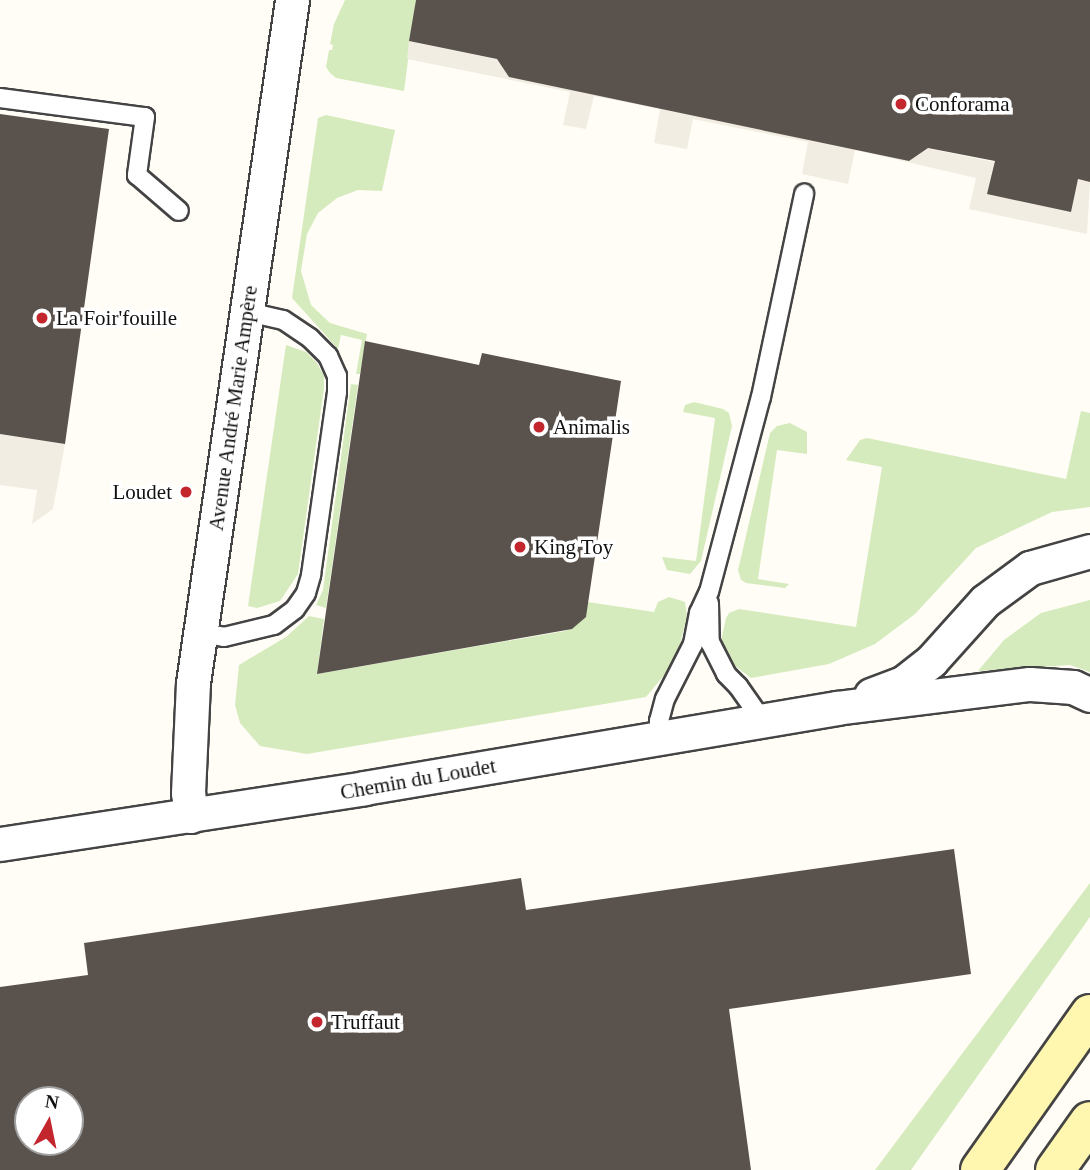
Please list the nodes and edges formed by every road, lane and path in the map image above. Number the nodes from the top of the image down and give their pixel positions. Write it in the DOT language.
graph roads {
  1 [pos="295,4"];
  2 [pos="0,98"];
  3 [pos="804,194"];
  4 [pos="179,211"];
  5 [pos="247,312"];
  6 [pos="1090,551"];
  7 [pos="709,592"];
  8 [pos="200,633"];
  9 [pos="1090,695"];
  10 [pos="836,708"];
  11 [pos="762,720"];
  12 [pos="659,737"];
  13 [pos="191,817"];
  14 [pos="0,844"];
  15 [pos="1090,1014"];
  16 [pos="1090,1121"];
  17 [pos="980,1170"];
  18 [pos="1055,1170"];
  1 -- 5 [label="street, Avenue André Marie Ampère"];
  2 -- 4 [label="lane"];
  3 -- 7 [label="lane"];
  5 -- 8 [label="street, Avenue André Marie Ampère"];
  5 -- 8 [label="lane"];
  6 -- 10 [label="street, Chemin du Loudet"];
  7 -- 11 [label="lane"];
  7 -- 12 [label="lane"];
  8 -- 13 [label="street, Avenue André Marie Ampère"];
  9 -- 10 [label="street, Chemin du Loudet"];
  10 -- 11 [label="street, Chemin du Loudet"];
  11 -- 12 [label="street, Chemin du Loudet"];
  12 -- 13 [label="street, Chemin du Loudet"];
  13 -- 14 [label="street, Chemin du Loudet"];
  15 -- 17 [label="main road"];
  16 -- 18 [label="main road"];
}
